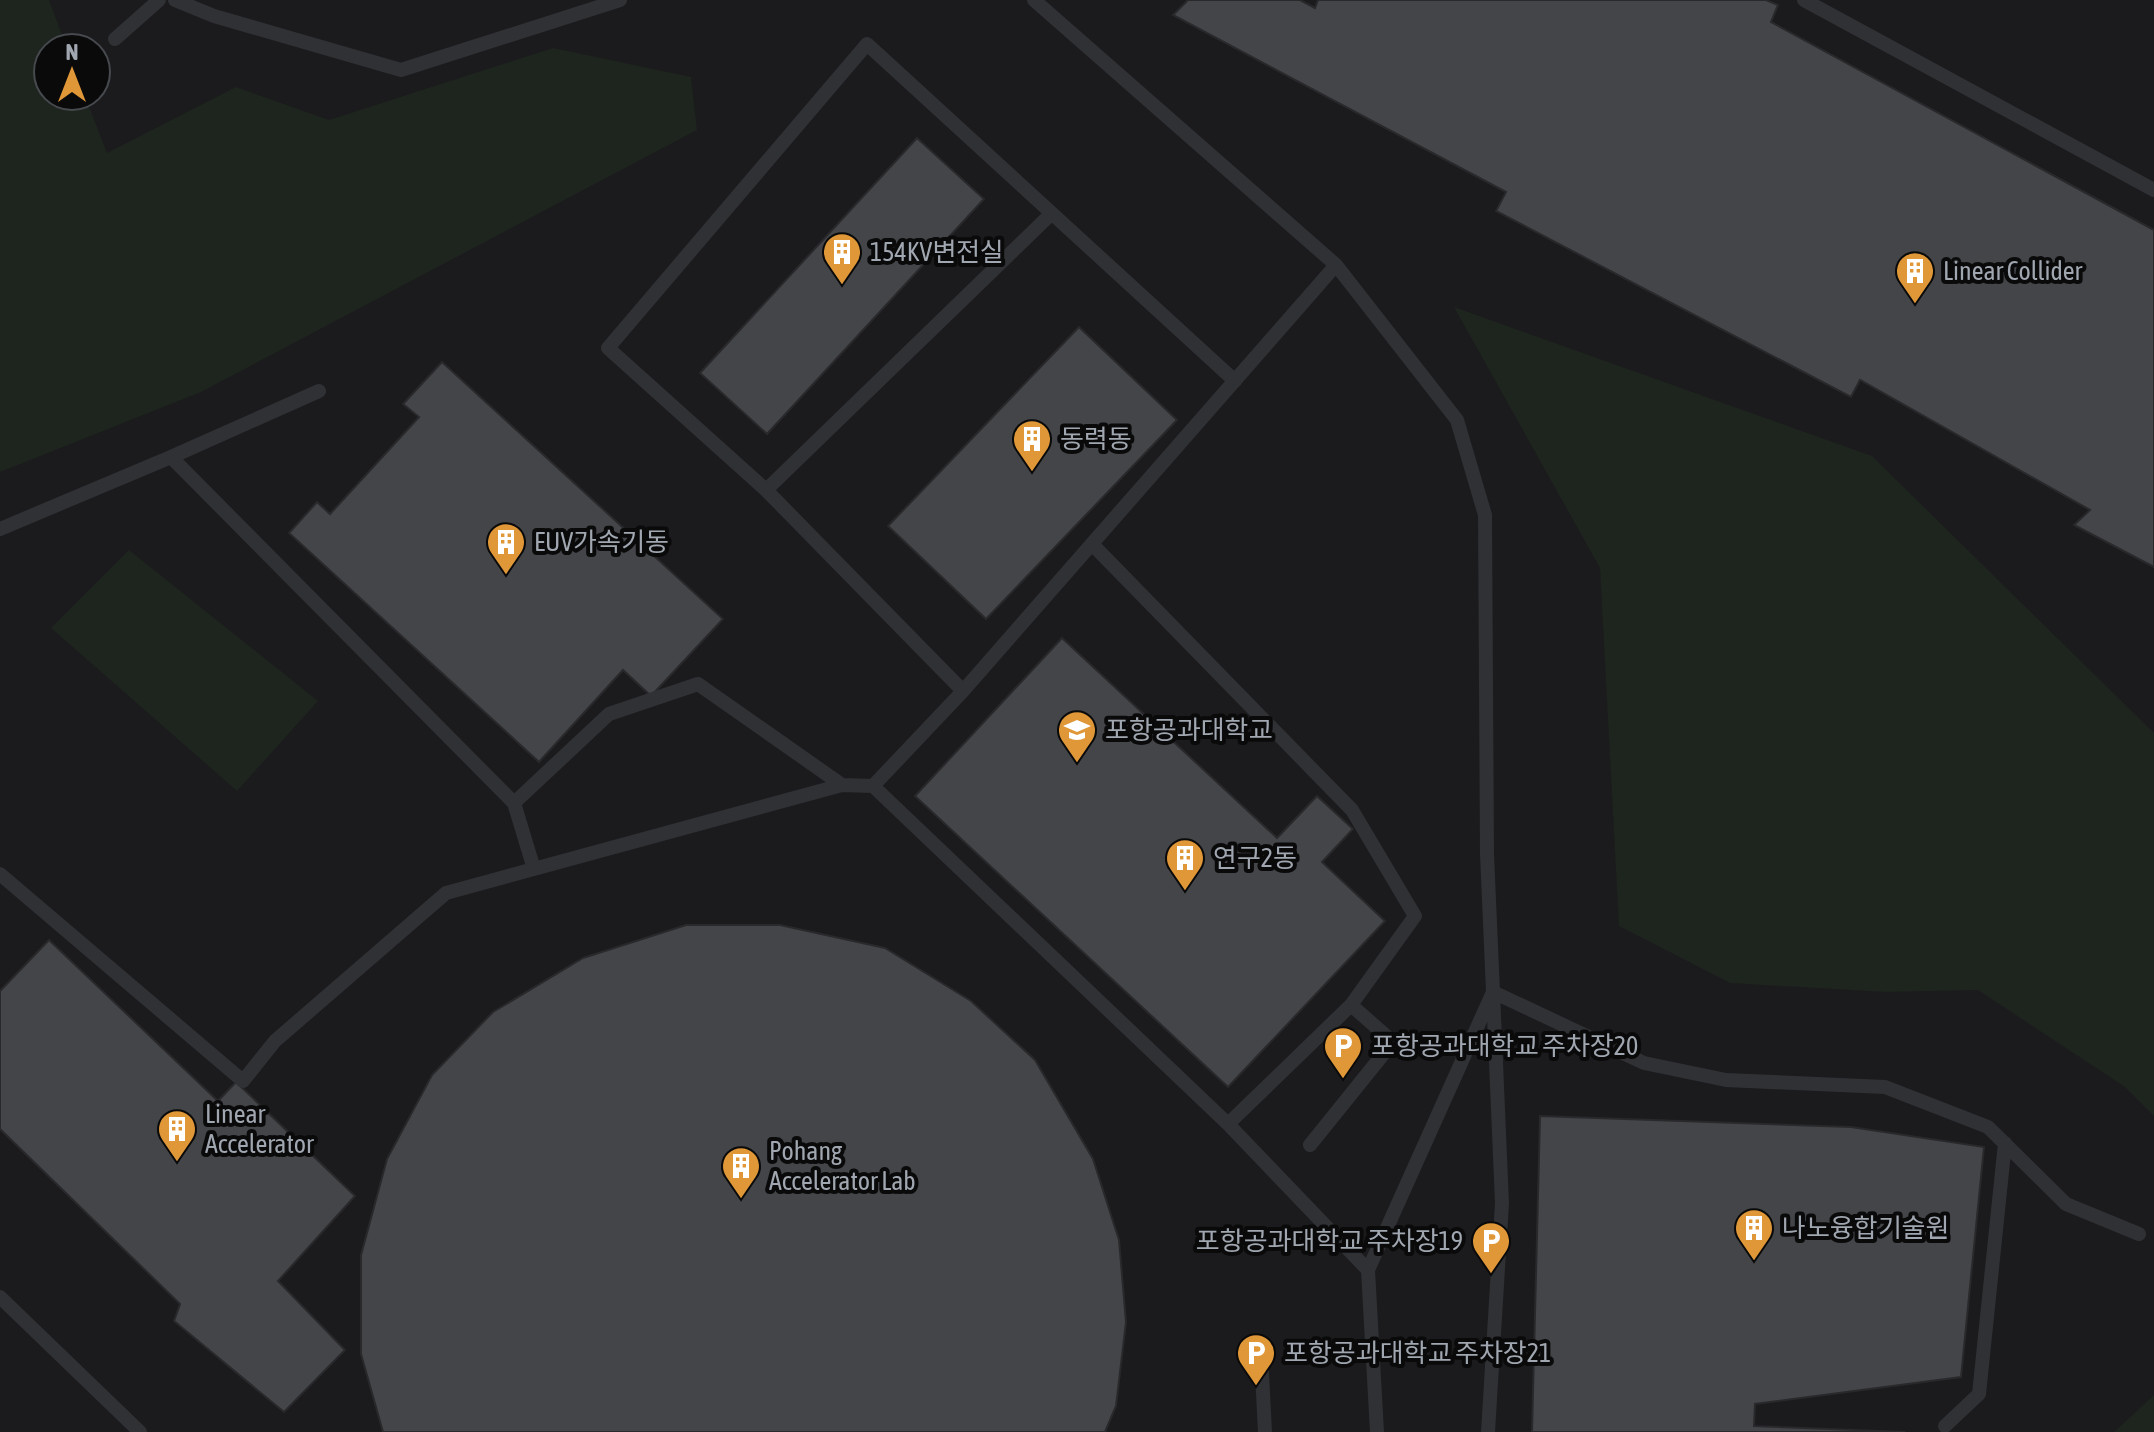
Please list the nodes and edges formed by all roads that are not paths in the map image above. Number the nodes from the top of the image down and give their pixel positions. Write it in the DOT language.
graph roads {
  1 [pos="159,0"];
  2 [pos="175,0"];
  3 [pos="620,0"];
  4 [pos="1034,0"];
  5 [pos="1804,0"];
  6 [pos="115,39"];
  7 [pos="2154,190"];
  8 [pos="1051,214"];
  9 [pos="1336,265"];
  10 [pos="1235,381"];
  11 [pos="319,391"];
  12 [pos="171,457"];
  13 [pos="766,490"];
  14 [pos="0,529"];
  15 [pos="1092,544"];
  16 [pos="963,691"];
  17 [pos="842,785"];
  18 [pos="873,786"];
  19 [pos="514,803"];
  20 [pos="534,869"];
  21 [pos="0,874"];
  22 [pos="1493,992"];
  23 [pos="1351,1005"];
  24 [pos="1228,1124"];
  25 [pos="2005,1143"];
  26 [pos="1310,1145"];
  27 [pos="2139,1234"];
  28 [pos="1368,1270"];
  29 [pos="0,1297"];
  30 [pos="1261,1354"];
  31 [pos="1945,1426"];
  32 [pos="140,1432"];
  33 [pos="1265,1432"];
  34 [pos="1377,1432"];
  35 [pos="1488,1432"];
  1 -- 6 [label="lane"];
  2 -- 3 [label="lane"];
  4 -- 9 [label="lane"];
  5 -- 7 [label="lane"];
  8 -- 10 [label="lane"];
  8 -- 13 [label="lane"];
  8 -- 13 [label="lane"];
  9 -- 10 [label="lane"];
  9 -- 22 [label="lane"];
  10 -- 15 [label="lane"];
  11 -- 12 [label="lane"];
  12 -- 14 [label="lane"];
  12 -- 19 [label="lane"];
  13 -- 16 [label="lane"];
  15 -- 16 [label="lane"];
  15 -- 23 [label="lane"];
  16 -- 18 [label="lane"];
  17 -- 18 [label="lane"];
  17 -- 19 [label="lane"];
  17 -- 20 [label="lane"];
  18 -- 24 [label="lane"];
  19 -- 20 [label="lane"];
  20 -- 21 [label="lane"];
  22 -- 25 [label="lane"];
  22 -- 28 [label="lane"];
  22 -- 35 [label="lane"];
  23 -- 24 [label="lane"];
  23 -- 26 [label="lane"];
  24 -- 28 [label="lane"];
  25 -- 27 [label="lane"];
  25 -- 31 [label="lane"];
  28 -- 34 [label="lane"];
  29 -- 32 [label="lane"];
  30 -- 33 [label="lane"];
}
